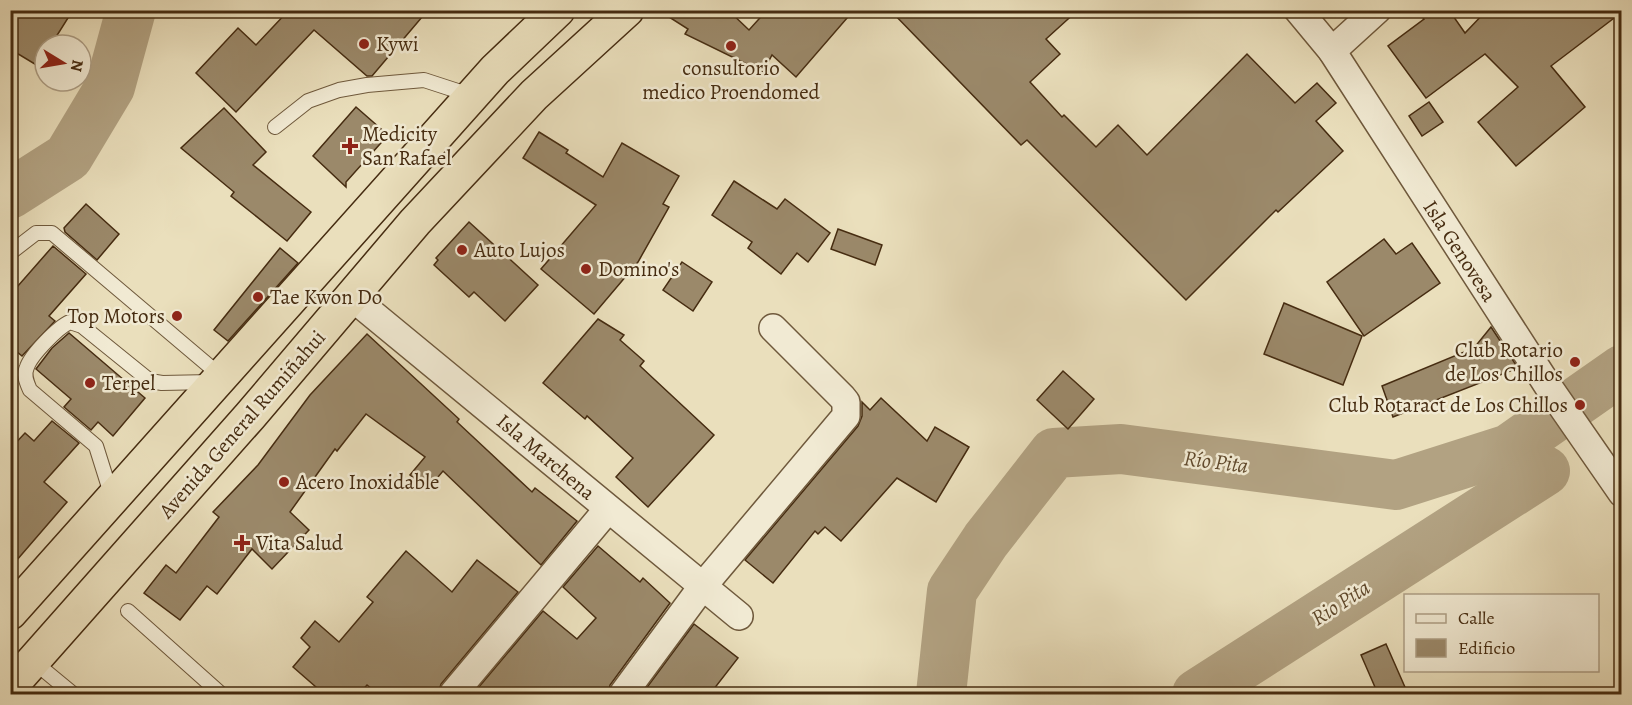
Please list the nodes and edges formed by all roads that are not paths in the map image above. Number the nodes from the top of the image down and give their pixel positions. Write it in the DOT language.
graph roads {
  1 [pos="558,10"];
  2 [pos="627,10"];
  3 [pos="1298,10"];
  4 [pos="1377,10"];
  5 [pos="1332,51"];
  6 [pos="472,95"];
  7 [pos="275,128"];
  8 [pos="10,253"];
  9 [pos="353,298"];
  10 [pos="773,328"];
  11 [pos="219,379"];
  12 [pos="1620,490"];
  13 [pos="112,499"];
  14 [pos="608,509"];
  15 [pos="702,587"];
  16 [pos="128,611"];
  17 [pos="10,613"];
  18 [pos="739,616"];
  19 [pos="33,661"];
  20 [pos="10,687"];
  21 [pos="73,694"];
  22 [pos="221,694"];
  23 [pos="453,694"];
  24 [pos="623,694"];
  1 -- 6 [label="highway"];
  2 -- 9 [label="highway, Avenida General Rumiñahui"];
  3 -- 5 [label="street, Isla Genovesa"];
  4 -- 5 [label="street"];
  5 -- 12 [label="street, Isla Genovesa"];
  6 -- 7 [label="lane"];
  6 -- 11 [label="highway"];
  8 -- 11 [label="lane"];
  9 -- 14 [label="street, Isla Marchena"];
  9 -- 19 [label="highway, Avenida General Rumiñahui"];
  10 -- 15 [label="street"];
  11 -- 13 [label="highway"];
  11 -- 13 [label="lane"];
  13 -- 17 [label="highway"];
  14 -- 15 [label="street, Isla Marchena"];
  14 -- 23 [label="street"];
  15 -- 18 [label="street, Isla Marchena"];
  15 -- 24 [label="street"];
  16 -- 22 [label="lane"];
  19 -- 20 [label="highway, Avenida General Rumiñahui"];
  19 -- 21 [label="lane"];
}
